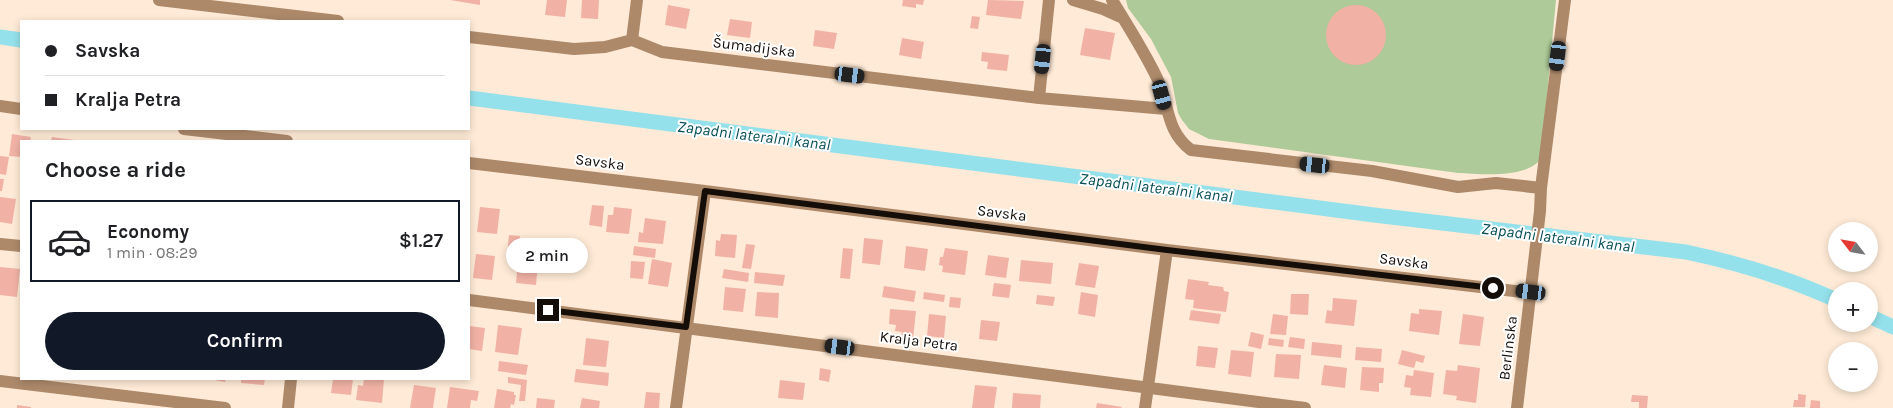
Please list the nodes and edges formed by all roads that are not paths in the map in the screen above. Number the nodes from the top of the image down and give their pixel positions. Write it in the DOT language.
graph roads {
  1 [pos="159,0"];
  2 [pos="637,0"];
  3 [pos="1049,0"];
  4 [pos="1074,0"];
  5 [pos="1112,0"];
  6 [pos="1565,0"];
  7 [pos="1123,18"];
  8 [pos="329,20"];
  9 [pos="470,37"];
  10 [pos="632,40"];
  11 [pos="1039,98"];
  12 [pos="0,106"];
  13 [pos="20,109"];
  14 [pos="1166,109"];
  15 [pos="193,130"];
  16 [pos="278,140"];
  17 [pos="470,163"];
  18 [pos="1541,188"];
  19 [pos="705,191"];
  20 [pos="0,244"];
  21 [pos="20,246"];
  22 [pos="1167,250"];
  23 [pos="1531,292"];
  24 [pos="470,300"];
  25 [pos="686,327"];
  26 [pos="291,380"];
  27 [pos="0,382"];
  28 [pos="1148,386"];
  29 [pos="226,408"];
  30 [pos="288,408"];
  31 [pos="676,408"];
  32 [pos="1145,408"];
  33 [pos="1305,408"];
  34 [pos="1518,408"];
  1 -- 8 [label="street"];
  2 -- 10 [label="street"];
  3 -- 11 [label="street"];
  4 -- 7 [label="street"];
  5 -- 7 [label="street"];
  6 -- 18 [label="street, Berlinska"];
  7 -- 14 [label="street"];
  9 -- 10 [label="street"];
  10 -- 11 [label="street, Šumadijska"];
  11 -- 14 [label="street, Šumadijska"];
  12 -- 13 [label="street"];
  14 -- 18 [label="street"];
  15 -- 16 [label="street"];
  17 -- 19 [label="street, Savska"];
  18 -- 23 [label="street, Berlinska"];
  19 -- 22 [label="street, Savska"];
  19 -- 25 [label="street"];
  20 -- 21 [label="street"];
  22 -- 23 [label="street, Savska"];
  22 -- 28 [label="street"];
  23 -- 34 [label="street, Berlinska"];
  24 -- 25 [label="street, Kralja Petra"];
  25 -- 28 [label="street, Kralja Petra"];
  25 -- 31 [label="street"];
  26 -- 30 [label="street"];
  27 -- 29 [label="street"];
  28 -- 32 [label="street"];
  28 -- 33 [label="street, Kralja Petra"];
}
